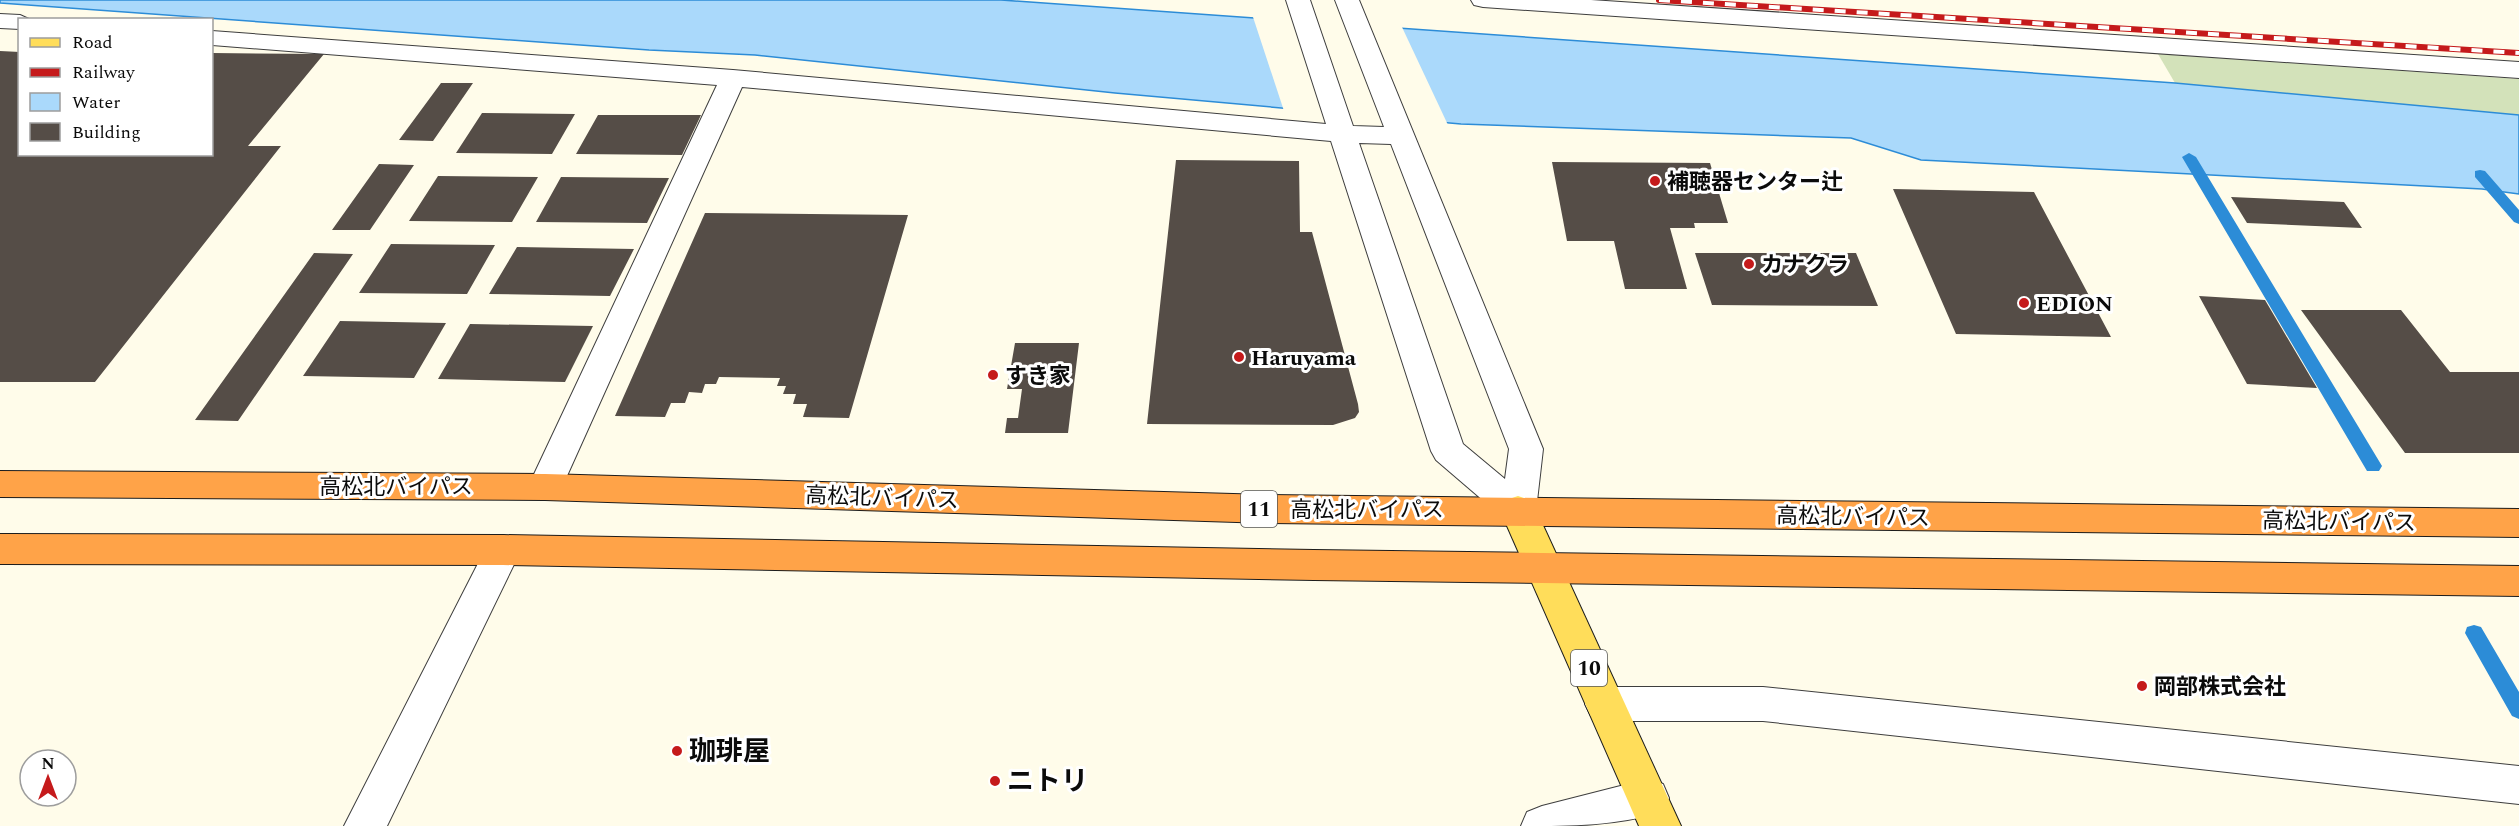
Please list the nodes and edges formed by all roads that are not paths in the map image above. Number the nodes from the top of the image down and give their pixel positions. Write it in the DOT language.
graph roads {
  1 [pos="1484,0"];
  2 [pos="1301,6"];
  3 [pos="1351,8"];
  4 [pos="0,21"];
  5 [pos="18,22"];
  6 [pos="213,38"];
  7 [pos="2519,70"];
  8 [pos="733,78"];
  9 [pos="1339,127"];
  10 [pos="1400,131"];
  11 [pos="0,484"];
  12 [pos="546,487"];
  13 [pos="1518,510"];
  14 [pos="2519,524"];
  15 [pos="0,549"];
  16 [pos="503,550"];
  17 [pos="1544,567"];
  18 [pos="2519,581"];
  19 [pos="1605,704"];
  20 [pos="2519,785"];
  21 [pos="1654,812"];
  22 [pos="366,826"];
  23 [pos="1542,826"];
  1 -- 7 [label="street"];
  2 -- 9 [label="street"];
  3 -- 10 [label="street"];
  4 -- 5 [label="street"];
  6 -- 8 [label="street"];
  8 -- 9 [label="street"];
  8 -- 12 [label="street"];
  9 -- 10 [label="street"];
  9 -- 13 [label="street"];
  10 -- 13 [label="street"];
  11 -- 12 [label="highway, 高松北バイパス / 11"];
  12 -- 13 [label="highway, 高松北バイパス / 11"];
  13 -- 14 [label="highway, 高松北バイパス / 11"];
  13 -- 17 [label="main road, 10"];
  15 -- 16 [label="highway"];
  16 -- 17 [label="highway"];
  16 -- 22 [label="street"];
  17 -- 18 [label="highway"];
  17 -- 19 [label="main road, 10"];
  19 -- 20 [label="street"];
  19 -- 21 [label="main road, 10"];
  21 -- 23 [label="street"];
}
